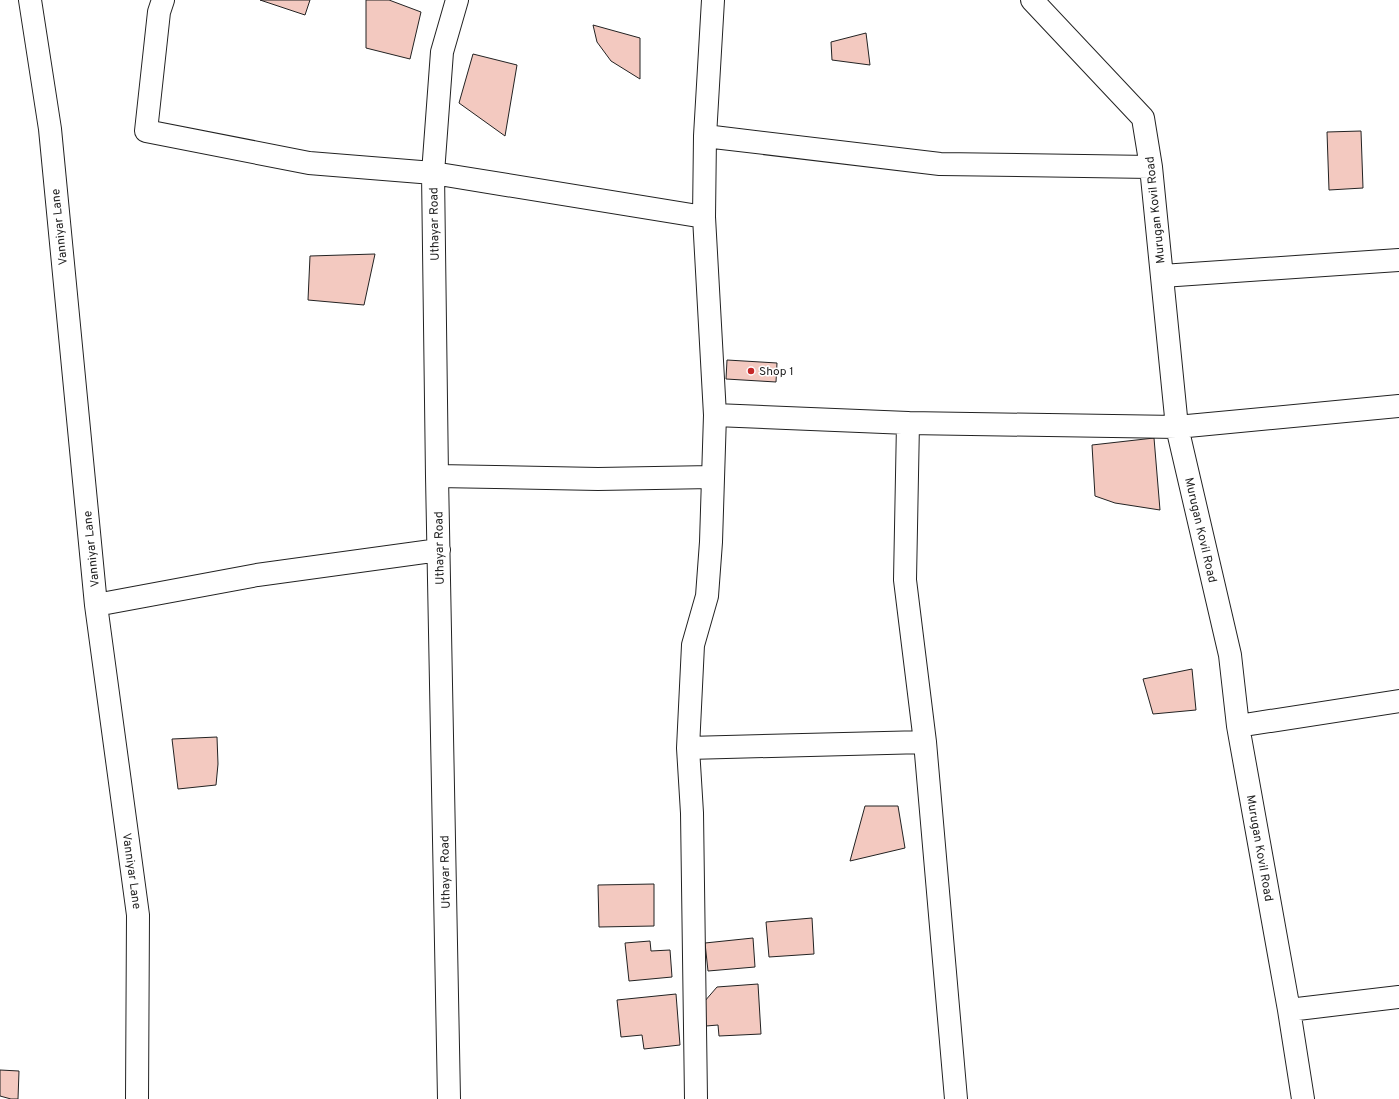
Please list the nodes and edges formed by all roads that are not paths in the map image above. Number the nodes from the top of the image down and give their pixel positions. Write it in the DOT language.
graph roads {
  1 [pos="30,0"];
  2 [pos="163,0"];
  3 [pos="457,0"];
  4 [pos="713,0"];
  5 [pos="1032,0"];
  6 [pos="705,136"];
  7 [pos="1151,166"];
  8 [pos="433,173"];
  9 [pos="704,217"];
  10 [pos="1399,260"];
  11 [pos="1162,276"];
  12 [pos="1399,406"];
  13 [pos="715,414"];
  14 [pos="908,423"];
  15 [pos="1176,427"];
  16 [pos="437,476"];
  17 [pos="712,477"];
  18 [pos="439,550"];
  19 [pos="96,605"];
  20 [pos="1399,701"];
  21 [pos="1238,726"];
  22 [pos="925,742"];
  23 [pos="688,748"];
  24 [pos="1399,997"];
  25 [pos="1289,1010"];
  26 [pos="137,1099"];
  27 [pos="449,1099"];
  28 [pos="696,1099"];
  29 [pos="956,1099"];
  30 [pos="1304,1099"];
  1 -- 19 [label="street, Vanniyar Lane"];
  2 -- 8 [label="street"];
  3 -- 8 [label="street, Uthayar Road"];
  4 -- 6 [label="street"];
  5 -- 7 [label="street, Murugan Kovil Road"];
  6 -- 7 [label="street"];
  6 -- 9 [label="street"];
  7 -- 11 [label="street, Murugan Kovil Road"];
  8 -- 9 [label="street"];
  8 -- 16 [label="street, Uthayar Road"];
  9 -- 13 [label="street"];
  10 -- 11 [label="street"];
  11 -- 15 [label="street, Murugan Kovil Road"];
  12 -- 15 [label="street"];
  13 -- 14 [label="street"];
  13 -- 17 [label="street"];
  14 -- 15 [label="street"];
  14 -- 22 [label="street"];
  15 -- 21 [label="street, Murugan Kovil Road"];
  16 -- 17 [label="street"];
  16 -- 18 [label="street, Uthayar Road"];
  17 -- 23 [label="street"];
  18 -- 19 [label="street"];
  18 -- 27 [label="street, Uthayar Road"];
  19 -- 26 [label="street, Vanniyar Lane"];
  20 -- 21 [label="street"];
  21 -- 25 [label="street, Murugan Kovil Road"];
  22 -- 23 [label="street"];
  22 -- 29 [label="street"];
  23 -- 28 [label="street"];
  24 -- 25 [label="street"];
  25 -- 30 [label="street, Murugan Kovil Road"];
}
